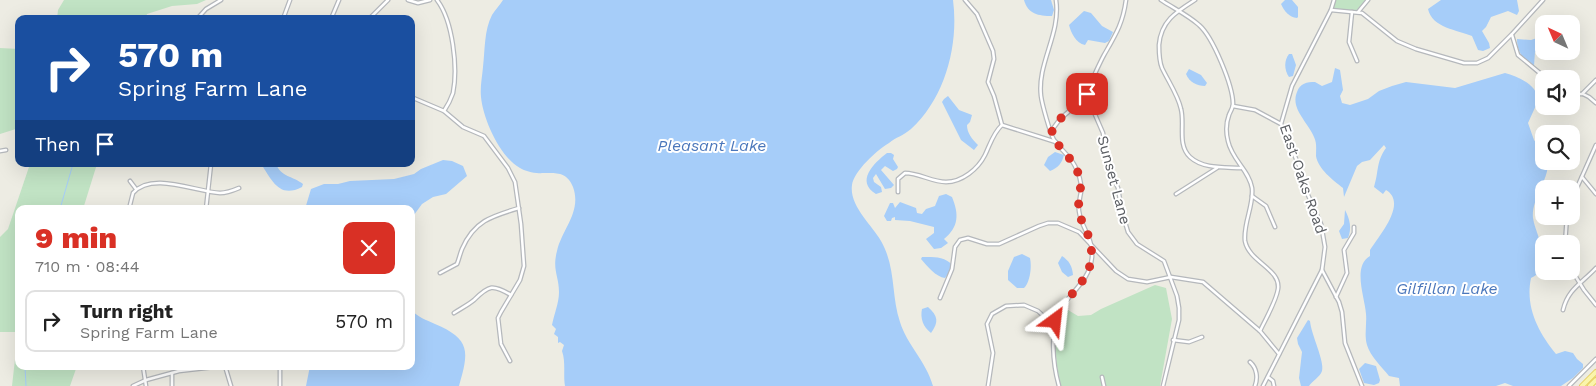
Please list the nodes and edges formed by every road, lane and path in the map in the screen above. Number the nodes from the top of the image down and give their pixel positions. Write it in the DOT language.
graph roads {
  1 [pos="220,0"];
  2 [pos="290,0"];
  3 [pos="339,0"];
  4 [pos="388,0"];
  5 [pos="408,0"];
  6 [pos="430,0"];
  7 [pos="437,0"];
  8 [pos="965,0"];
  9 [pos="1056,0"];
  10 [pos="1126,0"];
  11 [pos="1161,0"];
  12 [pos="1195,0"];
  13 [pos="1334,0"];
  14 [pos="1368,0"];
  15 [pos="1543,0"];
  16 [pos="1331,10"];
  17 [pos="1178,11"];
  18 [pos="1352,11"];
  19 [pos="1358,12"];
  20 [pos="200,15"];
  21 [pos="284,15"];
  22 [pos="333,15"];
  23 [pos="373,15"];
  24 [pos="1512,34"];
  25 [pos="1356,61"];
  26 [pos="1536,70"];
  27 [pos="1596,80"];
  28 [pos="1582,94"];
  29 [pos="1086,96"];
  30 [pos="415,99"];
  31 [pos="1596,103"];
  32 [pos="1233,106"];
  33 [pos="444,111"];
  34 [pos="1281,124"];
  35 [pos="1002,125"];
  36 [pos="1052,131"];
  37 [pos="1056,142"];
  38 [pos="1596,145"];
  39 [pos="6,150"];
  40 [pos="0,151"];
  41 [pos="211,167"];
  42 [pos="1218,167"];
  43 [pos="1241,168"];
  44 [pos="1582,176"];
  45 [pos="130,181"];
  46 [pos="1580,181"];
  47 [pos="238,188"];
  48 [pos="136,189"];
  49 [pos="208,191"];
  50 [pos="898,192"];
  51 [pos="1176,194"];
  52 [pos="1596,194"];
  53 [pos="1252,196"];
  54 [pos="130,205"];
  55 [pos="206,205"];
  56 [pos="519,208"];
  57 [pos="1275,227"];
  58 [pos="1354,227"];
  59 [pos="1091,244"];
  60 [pos="1596,268"];
  61 [pos="1322,270"];
  62 [pos="440,273"];
  63 [pos="1170,277"];
  64 [pos="1577,280"];
  65 [pos="1579,284"];
  66 [pos="511,295"];
  67 [pos="1336,297"];
  68 [pos="940,298"];
  69 [pos="1596,305"];
  70 [pos="1563,310"];
  71 [pos="454,313"];
  72 [pos="1054,326"];
  73 [pos="1260,331"];
  74 [pos="1202,338"];
  75 [pos="1173,340"];
  76 [pos="1279,354"];
  77 [pos="1596,359"];
  78 [pos="510,361"];
  79 [pos="1250,362"];
  80 [pos="144,370"];
  81 [pos="186,370"];
  82 [pos="225,370"];
  83 [pos="280,370"];
  84 [pos="1596,372"];
  85 [pos="172,373"];
  86 [pos="1102,377"];
  87 [pos="1268,377"];
  88 [pos="146,380"];
  89 [pos="1596,380"];
  90 [pos="133,386"];
  91 [pos="146,386"];
  92 [pos="172,386"];
  93 [pos="231,386"];
  94 [pos="280,386"];
  95 [pos="988,386"];
  96 [pos="1059,386"];
  97 [pos="1104,386"];
  98 [pos="1162,386"];
  99 [pos="1255,386"];
  100 [pos="1263,386"];
  101 [pos="1274,386"];
  102 [pos="1362,386"];
  103 [pos="1569,386"];
  104 [pos="1582,386"];
  105 [pos="1590,386"];
  1 -- 20 [label="street"];
  2 -- 21 [label="street"];
  3 -- 22 [label="street"];
  4 -- 23 [label="street"];
  5 -- 6 [label="street"];
  7 -- 33 [label="street"];
  8 -- 35 [label="street"];
  9 -- 36 [label="street"];
  10 -- 29 [label="street"];
  11 -- 17 [label="street"];
  12 -- 17 [label="street"];
  13 -- 16 [label="street, East Oaks Road"];
  14 -- 19 [label="street"];
  15 -- 24 [label="street"];
  16 -- 18 [label="street"];
  16 -- 34 [label="street, East Oaks Road"];
  17 -- 32 [label="street"];
  17 -- 42 [label="street"];
  18 -- 19 [label="street"];
  18 -- 25 [label="street"];
  19 -- 24 [label="street"];
  24 -- 26 [label="street"];
  27 -- 28 [label="street"];
  28 -- 31 [label="street"];
  29 -- 36 [label="street"];
  29 -- 63 [label="street, Sunset Lane"];
  30 -- 33 [label="street"];
  32 -- 34 [label="street"];
  32 -- 43 [label="street"];
  33 -- 56 [label="street"];
  34 -- 61 [label="street, East Oaks Road"];
  35 -- 37 [label="street"];
  35 -- 50 [label="street"];
  36 -- 37 [label="street"];
  37 -- 59 [label="street"];
  38 -- 44 [label="street"];
  39 -- 40 [label="street"];
  41 -- 49 [label="street"];
  42 -- 43 [label="street"];
  42 -- 51 [label="street"];
  43 -- 53 [label="street"];
  44 -- 46 [label="street"];
  44 -- 52 [label="street"];
  45 -- 48 [label="street"];
  47 -- 49 [label="street"];
  48 -- 49 [label="street"];
  48 -- 54 [label="street"];
  49 -- 55 [label="street"];
  53 -- 57 [label="street"];
  53 -- 73 [label="street"];
  56 -- 62 [label="street"];
  56 -- 66 [label="street"];
  58 -- 67 [label="street"];
  59 -- 63 [label="street"];
  59 -- 68 [label="street"];
  59 -- 72 [label="street"];
  60 -- 65 [label="street"];
  61 -- 67 [label="street"];
  61 -- 76 [label="street, East Oaks Road"];
  63 -- 73 [label="street"];
  63 -- 75 [label="street, Sunset Lane"];
  64 -- 65 [label="street"];
  65 -- 69 [label="street"];
  65 -- 70 [label="street"];
  66 -- 71 [label="street"];
  66 -- 78 [label="street"];
  67 -- 102 [label="street"];
  72 -- 95 [label="street"];
  72 -- 96 [label="street"];
  73 -- 76 [label="street"];
  74 -- 75 [label="street"];
  75 -- 98 [label="street, Sunset Lane"];
  76 -- 87 [label="street, East Oaks Road"];
  77 -- 103 [label="street"];
  79 -- 99 [label="street"];
  80 -- 88 [label="street"];
  81 -- 85 [label="street"];
  82 -- 93 [label="street"];
  83 -- 94 [label="street"];
  84 -- 104 [label="main road"];
  85 -- 88 [label="street"];
  85 -- 92 [label="street"];
  86 -- 97 [label="street"];
  87 -- 100 [label="street, East Oaks Road"];
  87 -- 101 [label="street"];
  88 -- 90 [label="street"];
  88 -- 91 [label="street"];
  89 -- 105 [label="main road"];
}
